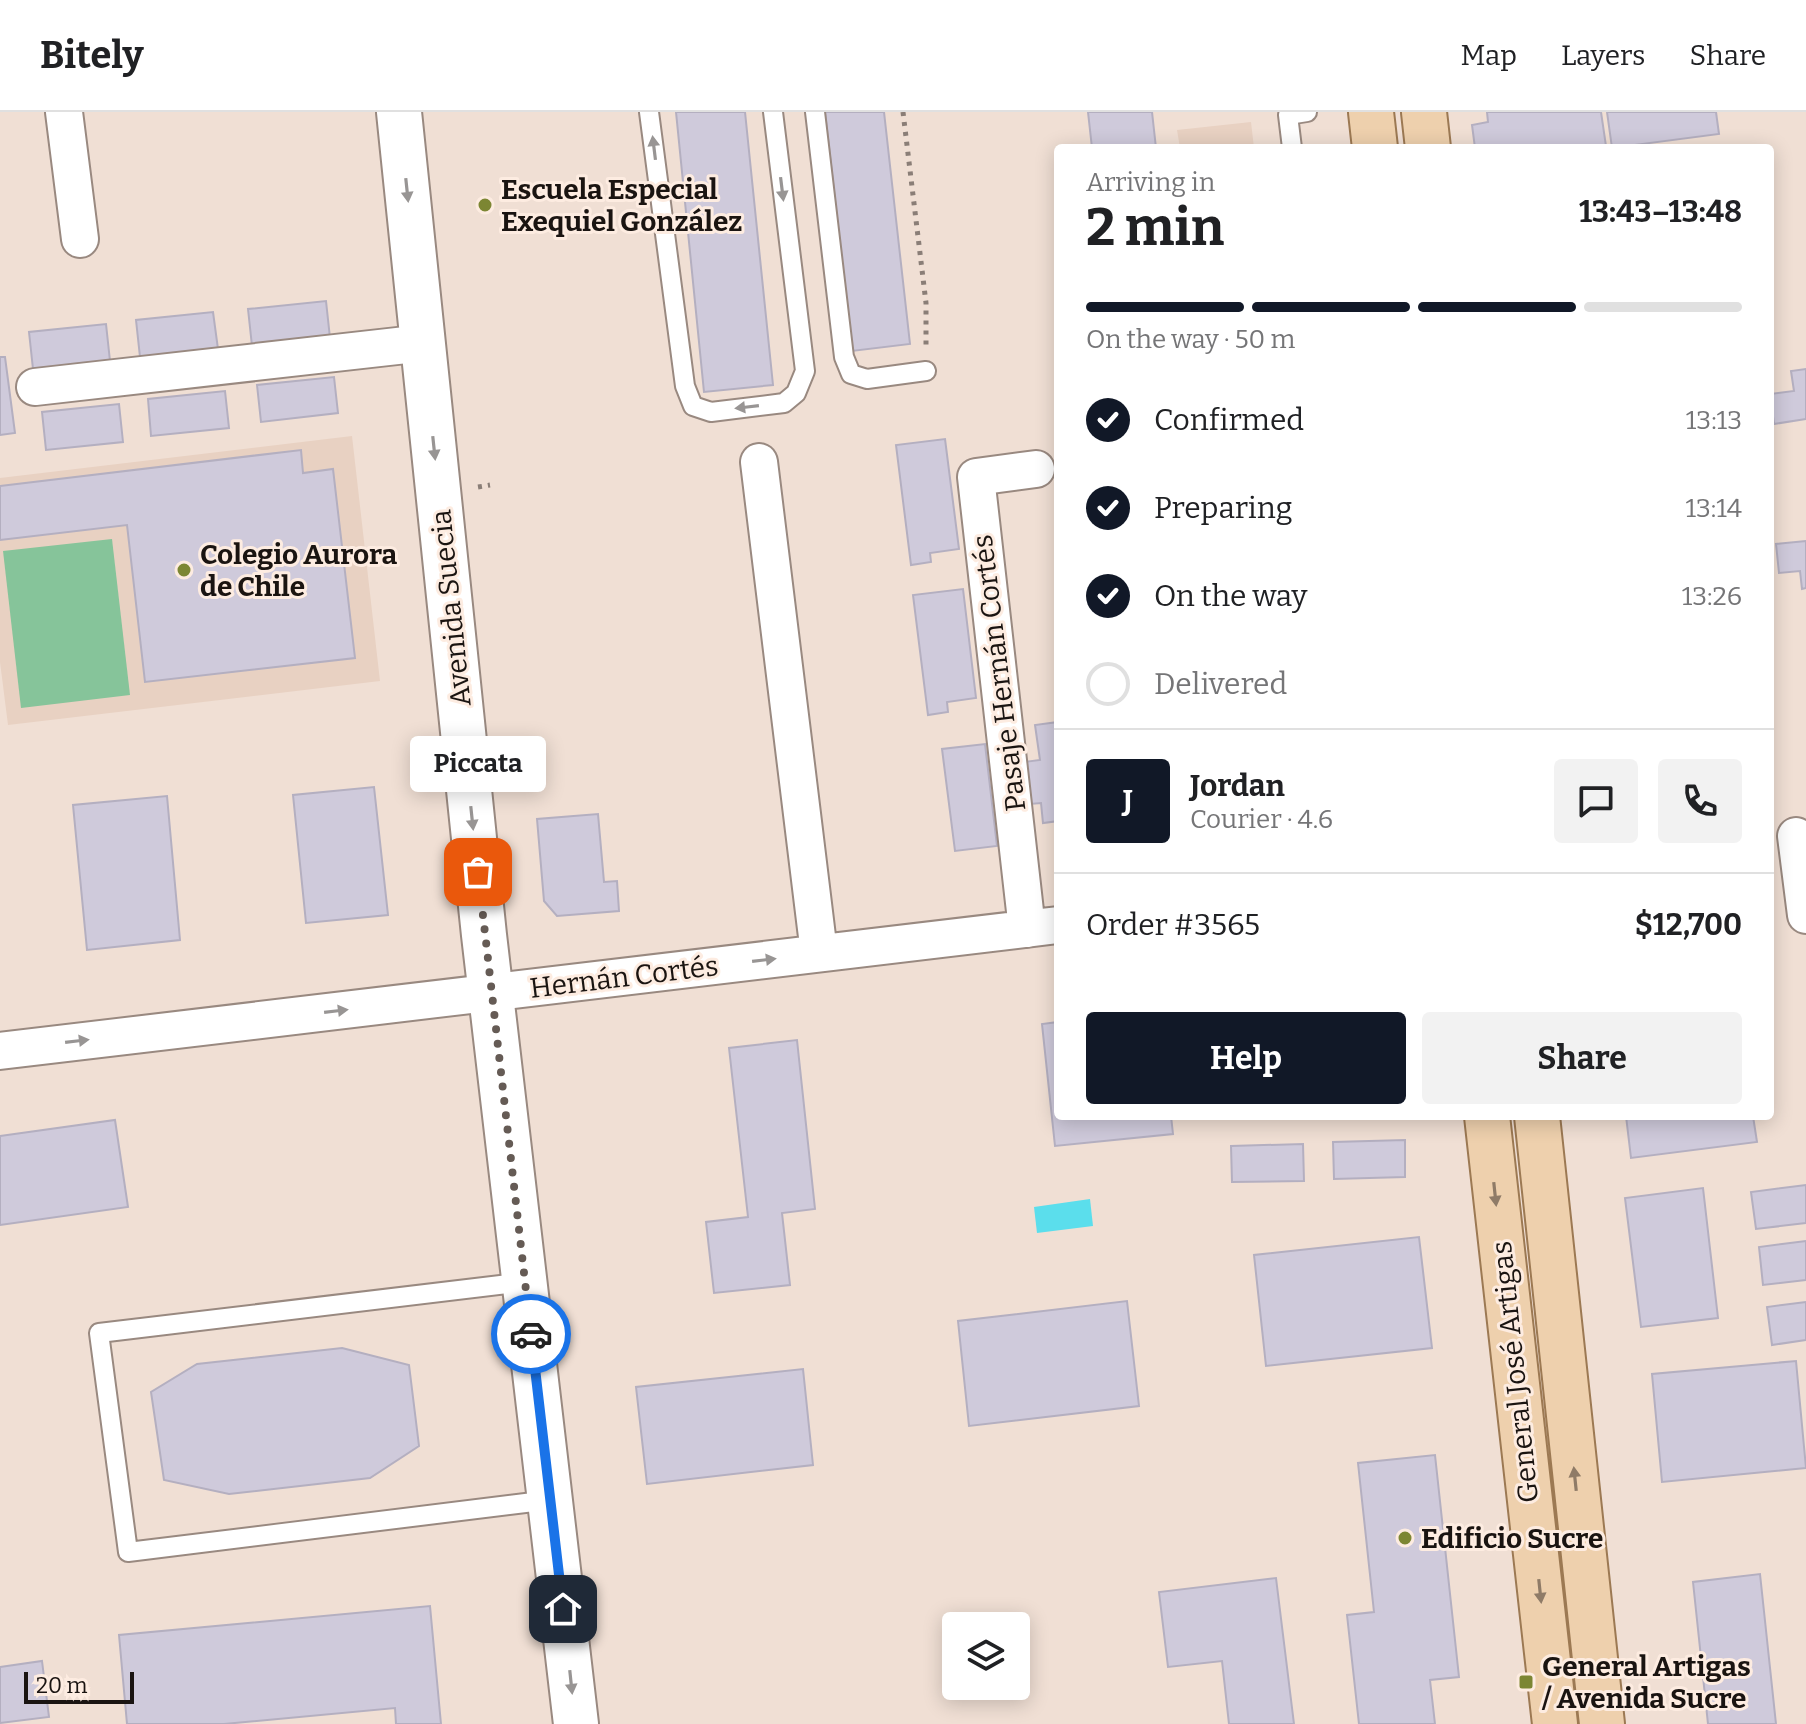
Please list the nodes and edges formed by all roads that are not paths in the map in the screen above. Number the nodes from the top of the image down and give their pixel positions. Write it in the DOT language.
graph roads {
  1 [pos="64,112"];
  2 [pos="399,112"];
  3 [pos="649,112"];
  4 [pos="773,112"];
  5 [pos="815,112"];
  6 [pos="1307,112"];
  7 [pos="1371,112"];
  8 [pos="1424,112"];
  9 [pos="1292,144"];
  10 [pos="1375,144"];
  11 [pos="1428,144"];
  12 [pos="80,239"];
  13 [pos="424,343"];
  14 [pos="926,371"];
  15 [pos="35,387"];
  16 [pos="759,462"];
  17 [pos="1036,469"];
  18 [pos="1791,836"];
  19 [pos="1806,915"];
  20 [pos="1043,927"];
  21 [pos="819,953"];
  22 [pos="492,993"];
  23 [pos="0,1051"];
  24 [pos="1487,1120"];
  25 [pos="1537,1120"];
  26 [pos="525,1282"];
  27 [pos="550,1500"];
  28 [pos="576,1724"];
  29 [pos="1555,1724"];
  30 [pos="1602,1724"];
  1 -- 12 [label="street"];
  2 -- 13 [label="street, Avenida Suecia, one-way"];
  4 -- 3 [label="lane, one-way"];
  5 -- 14 [label="lane"];
  6 -- 9 [label="lane"];
  7 -- 10 [label="main road"];
  8 -- 11 [label="main road"];
  13 -- 15 [label="street"];
  13 -- 22 [label="street, Avenida Suecia, one-way"];
  16 -- 21 [label="street"];
  17 -- 20 [label="street, Pasaje Hernán Cortés"];
  18 -- 19 [label="street"];
  20 -- 21 [label="street, Hernán Cortés"];
  22 -- 21 [label="street, Hernán Cortés, one-way"];
  23 -- 22 [label="street, Hernán Cortés, one-way"];
  22 -- 26 [label="street, Avenida Suecia"];
  24 -- 29 [label="main road, General José Artigas, one-way"];
  30 -- 25 [label="main road, General José Artigas, one-way"];
  26 -- 27 [label="street, Avenida Suecia"];
  26 -- 27 [label="lane"];
  27 -- 28 [label="street, Avenida Suecia, one-way"];
}
